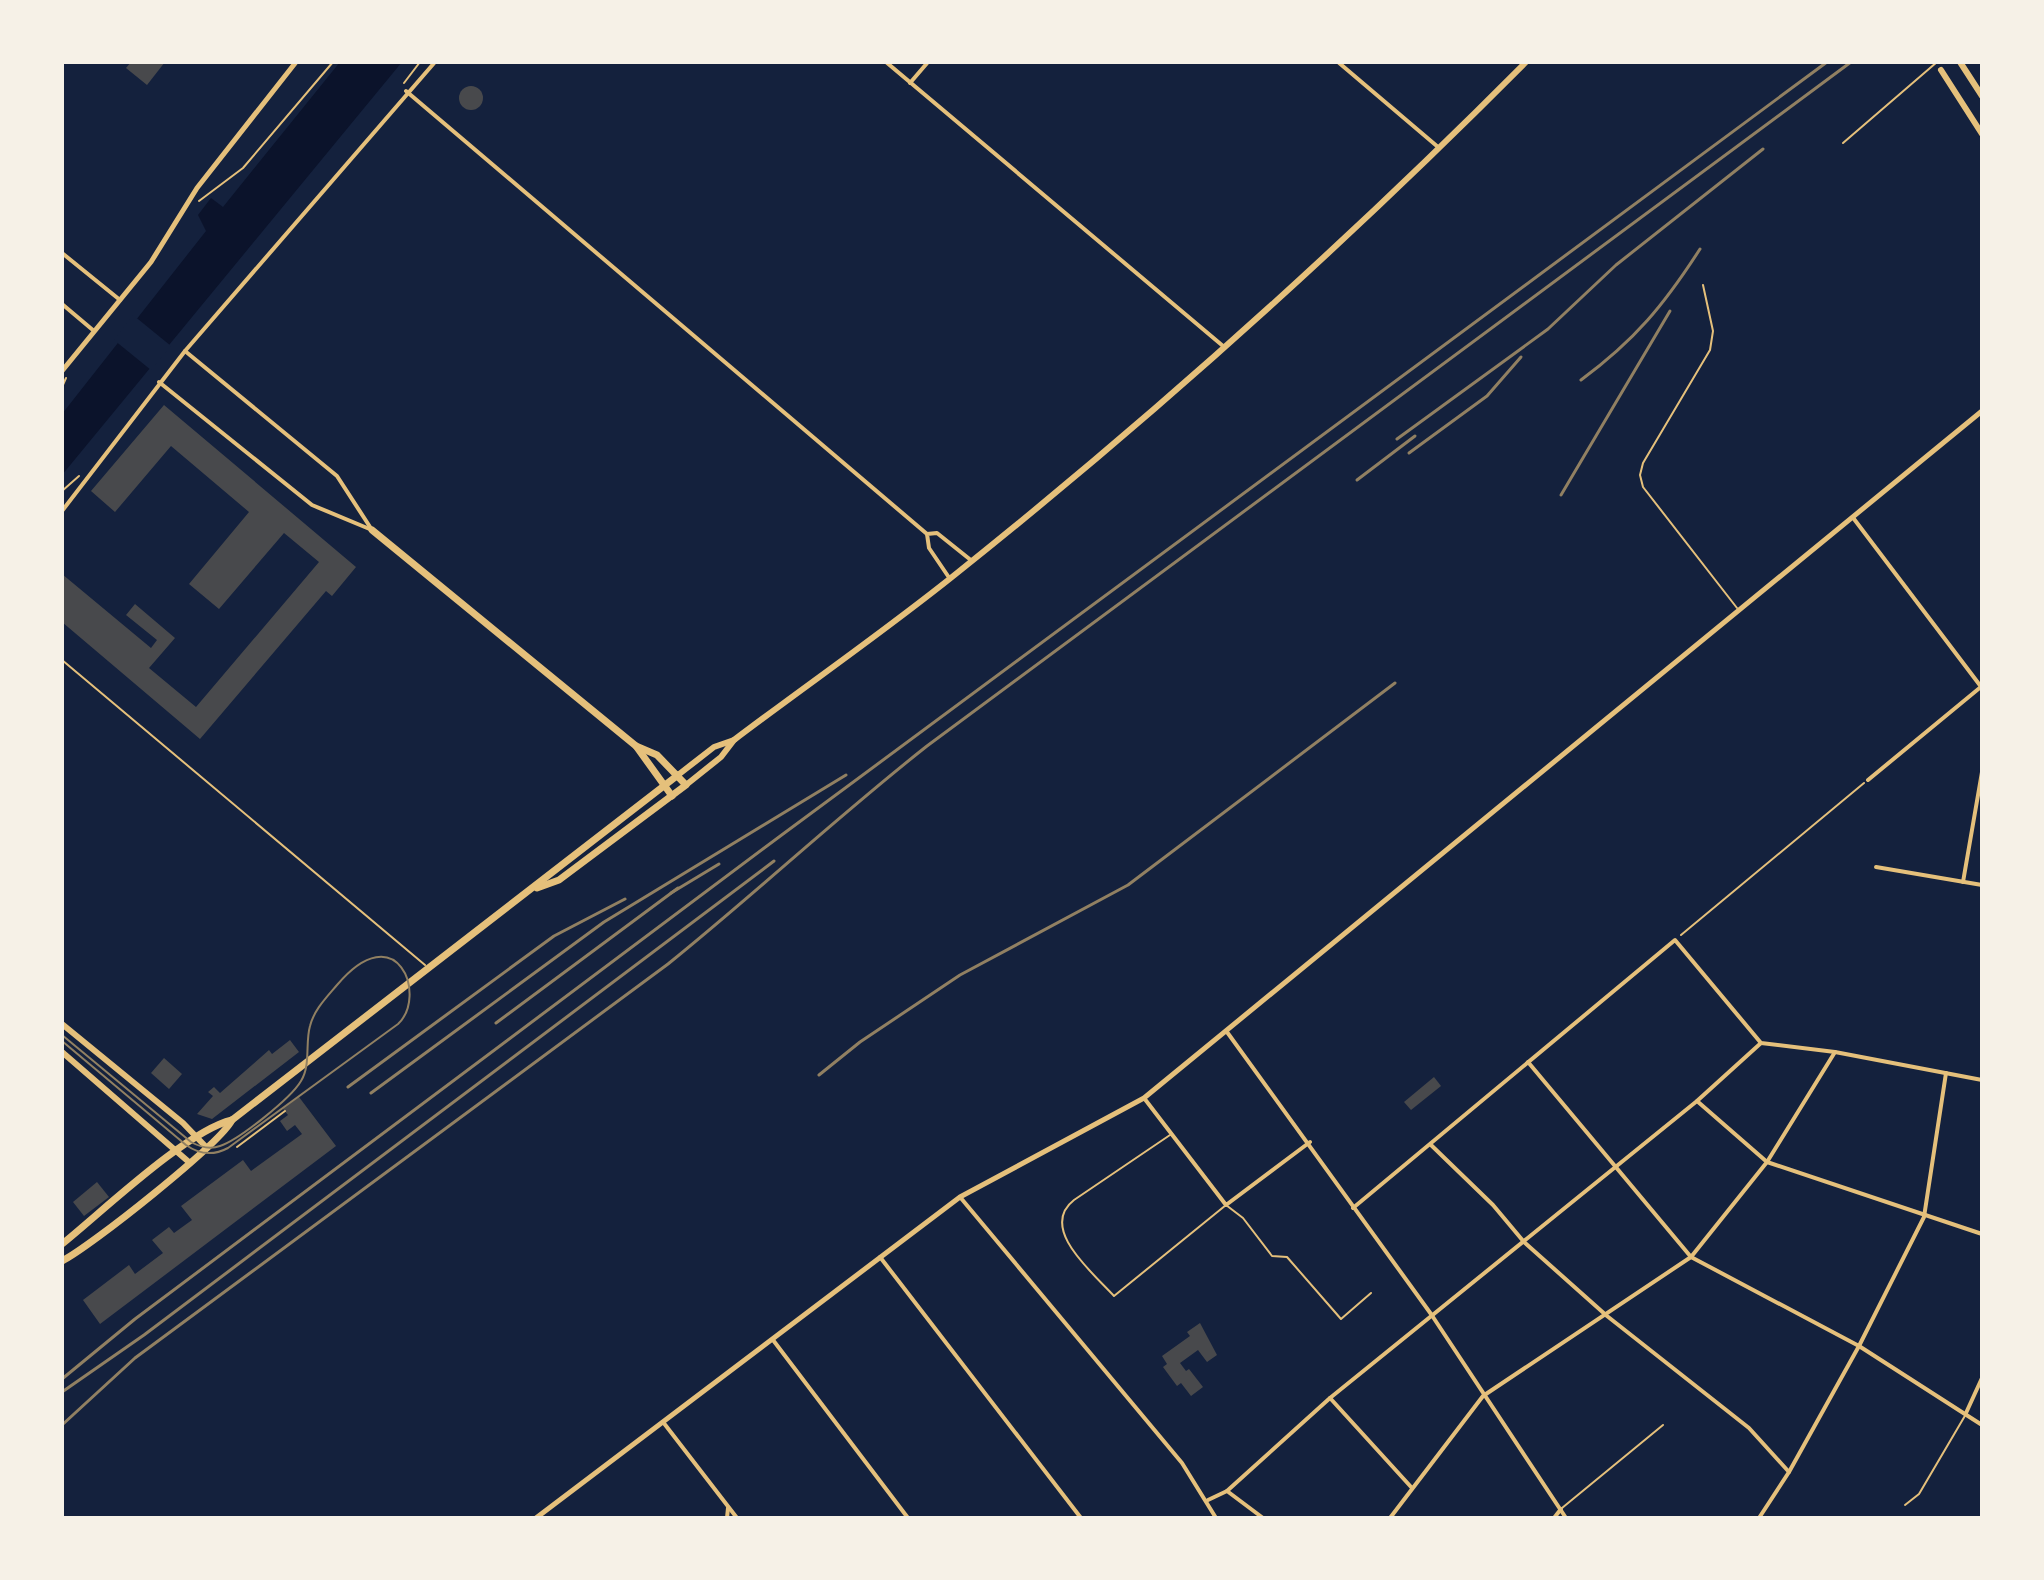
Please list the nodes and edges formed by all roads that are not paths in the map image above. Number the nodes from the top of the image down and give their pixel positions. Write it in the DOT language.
graph roads {
  1 [pos="296,62"];
  2 [pos="435,62"];
  3 [pos="886,62"];
  4 [pos="928,62"];
  5 [pos="1338,62"];
  6 [pos="1526,62"];
  7 [pos="1937,62"];
  8 [pos="1960,62"];
  9 [pos="1941,70"];
  10 [pos="910,83"];
  11 [pos="406,91"];
  12 [pos="1982,96"];
  13 [pos="1982,134"];
  14 [pos="1843,143"];
  15 [pos="1440,149"];
  16 [pos="62,253"];
  17 [pos="1703,285"];
  18 [pos="121,301"];
  19 [pos="62,304"];
  20 [pos="96,332"];
  21 [pos="1223,346"];
  22 [pos="185,351"];
  23 [pos="62,371"];
  24 [pos="159,382"];
  25 [pos="1982,411"];
  26 [pos="62,511"];
  27 [pos="1854,519"];
  28 [pos="372,530"];
  29 [pos="927,534"];
  30 [pos="972,561"];
  31 [pos="950,579"];
  32 [pos="1741,612"];
  33 [pos="62,660"];
  34 [pos="1982,687"];
  35 [pos="734,740"];
  36 [pos="636,746"];
  37 [pos="1982,772"];
  38 [pos="678,775"];
  39 [pos="1868,780"];
  40 [pos="686,785"];
  41 [pos="663,786"];
  42 [pos="672,796"];
  43 [pos="1876,867"];
  44 [pos="1963,882"];
  45 [pos="1982,885"];
  46 [pos="535,888"];
  47 [pos="429,968"];
  48 [pos="62,1024"];
  49 [pos="1227,1032"];
  50 [pos="1761,1043"];
  51 [pos="62,1052"];
  52 [pos="1835,1052"];
  53 [pos="1528,1062"];
  54 [pos="1946,1073"];
  55 [pos="1982,1080"];
  56 [pos="1144,1098"];
  57 [pos="1697,1101"];
  58 [pos="232,1120"];
  59 [pos="1170,1135"];
  60 [pos="198,1137"];
  61 [pos="1310,1142"];
  62 [pos="1431,1144"];
  63 [pos="207,1148"];
  64 [pos="177,1151"];
  65 [pos="1767,1162"];
  66 [pos="190,1163"];
  67 [pos="1614,1165"];
  68 [pos="960,1197"];
  69 [pos="1226,1205"];
  70 [pos="1353,1208"];
  71 [pos="1924,1217"];
  72 [pos="1982,1234"];
  73 [pos="65,1242"];
  74 [pos="1524,1242"];
  75 [pos="78,1251"];
  76 [pos="879,1256"];
  77 [pos="1691,1257"];
  78 [pos="62,1261"];
  79 [pos="1371,1293"];
  80 [pos="1431,1314"];
  81 [pos="1607,1316"];
  82 [pos="771,1338"];
  83 [pos="1859,1346"];
  84 [pos="1982,1378"];
  85 [pos="1483,1396"];
  86 [pos="1330,1398"];
  87 [pos="1966,1413"];
  88 [pos="661,1420"];
  89 [pos="1663,1425"];
  90 [pos="1982,1425"];
  91 [pos="1789,1472"];
  92 [pos="1412,1488"];
  93 [pos="1227,1491"];
  94 [pos="1208,1500"];
  95 [pos="728,1505"];
  96 [pos="1905,1505"];
  97 [pos="1561,1509"];
  98 [pos="536,1518"];
  99 [pos="727,1518"];
  100 [pos="737,1518"];
  101 [pos="908,1518"];
  102 [pos="1081,1518"];
  103 [pos="1216,1518"];
  104 [pos="1263,1518"];
  105 [pos="1390,1518"];
  106 [pos="1554,1518"];
  107 [pos="1566,1518"];
  108 [pos="1759,1518"];
  1 -- 18 [label="street"];
  2 -- 11 [label="street"];
  3 -- 10 [label="street"];
  4 -- 10 [label="street"];
  5 -- 15 [label="street"];
  6 -- 15 [label="main road"];
  7 -- 14 [label="lane"];
  8 -- 12 [label="main road"];
  9 -- 13 [label="main road"];
  10 -- 21 [label="street"];
  11 -- 22 [label="street"];
  11 -- 29 [label="street"];
  15 -- 21 [label="main road"];
  16 -- 18 [label="street"];
  17 -- 32 [label="lane"];
  18 -- 20 [label="street"];
  19 -- 20 [label="street"];
  20 -- 23 [label="street"];
  21 -- 30 [label="main road"];
  22 -- 24 [label="street"];
  22 -- 28 [label="street"];
  24 -- 26 [label="street"];
  24 -- 28 [label="street"];
  25 -- 27 [label="street"];
  27 -- 32 [label="street"];
  27 -- 34 [label="street"];
  28 -- 36 [label="main road"];
  29 -- 30 [label="street"];
  29 -- 31 [label="street"];
  30 -- 31 [label="main road"];
  31 -- 35 [label="main road"];
  32 -- 49 [label="street"];
  33 -- 47 [label="lane"];
  34 -- 39 [label="street"];
  35 -- 38 [label="main road"];
  35 -- 40 [label="main road"];
  36 -- 38 [label="main road"];
  36 -- 41 [label="main road"];
  37 -- 44 [label="street"];
  38 -- 40 [label="main road"];
  38 -- 41 [label="main road"];
  40 -- 42 [label="main road"];
  41 -- 42 [label="main road"];
  41 -- 46 [label="main road"];
  42 -- 46 [label="main road"];
  43 -- 44 [label="street"];
  44 -- 45 [label="street"];
  46 -- 47 [label="main road"];
  47 -- 58 [label="main road"];
  48 -- 60 [label="main road"];
  49 -- 56 [label="street"];
  49 -- 61 [label="street"];
  50 -- 52 [label="street"];
  50 -- 53 [label="street"];
  50 -- 57 [label="street"];
  51 -- 64 [label="main road"];
  52 -- 54 [label="street"];
  52 -- 65 [label="street"];
  53 -- 62 [label="street"];
  53 -- 67 [label="street"];
  54 -- 55 [label="street"];
  54 -- 71 [label="street"];
  56 -- 59 [label="street"];
  56 -- 68 [label="street"];
  57 -- 65 [label="street"];
  57 -- 67 [label="street"];
  58 -- 60 [label="main road"];
  58 -- 63 [label="main road"];
  59 -- 69 [label="street"];
  59 -- 69 [label="lane"];
  60 -- 63 [label="main road"];
  60 -- 64 [label="main road"];
  61 -- 69 [label="street"];
  61 -- 70 [label="street"];
  62 -- 70 [label="street"];
  62 -- 74 [label="street"];
  63 -- 66 [label="main road"];
  64 -- 66 [label="main road"];
  64 -- 73 [label="main road"];
  65 -- 71 [label="street"];
  65 -- 77 [label="street"];
  66 -- 75 [label="main road"];
  67 -- 74 [label="street"];
  67 -- 77 [label="street"];
  68 -- 76 [label="street"];
  68 -- 94 [label="street"];
  69 -- 79 [label="lane"];
  70 -- 80 [label="street"];
  71 -- 72 [label="street"];
  71 -- 83 [label="street"];
  73 -- 75 [label="main road"];
  74 -- 80 [label="street"];
  74 -- 81 [label="street"];
  75 -- 78 [label="main road"];
  76 -- 82 [label="street"];
  76 -- 102 [label="street"];
  77 -- 81 [label="street"];
  77 -- 83 [label="street"];
  80 -- 85 [label="street"];
  80 -- 86 [label="street"];
  81 -- 85 [label="street"];
  81 -- 91 [label="street"];
  82 -- 88 [label="street"];
  82 -- 101 [label="street"];
  83 -- 87 [label="street"];
  83 -- 91 [label="street"];
  84 -- 87 [label="street"];
  85 -- 92 [label="street"];
  85 -- 97 [label="street"];
  86 -- 92 [label="street"];
  86 -- 93 [label="street"];
  87 -- 90 [label="street"];
  87 -- 96 [label="lane"];
  88 -- 95 [label="street"];
  88 -- 98 [label="street"];
  89 -- 97 [label="lane"];
  91 -- 108 [label="street"];
  92 -- 105 [label="street"];
  93 -- 94 [label="street"];
  93 -- 104 [label="street"];
  94 -- 103 [label="street"];
  95 -- 99 [label="street"];
  95 -- 100 [label="street"];
  97 -- 106 [label="street"];
  97 -- 107 [label="street"];
}
